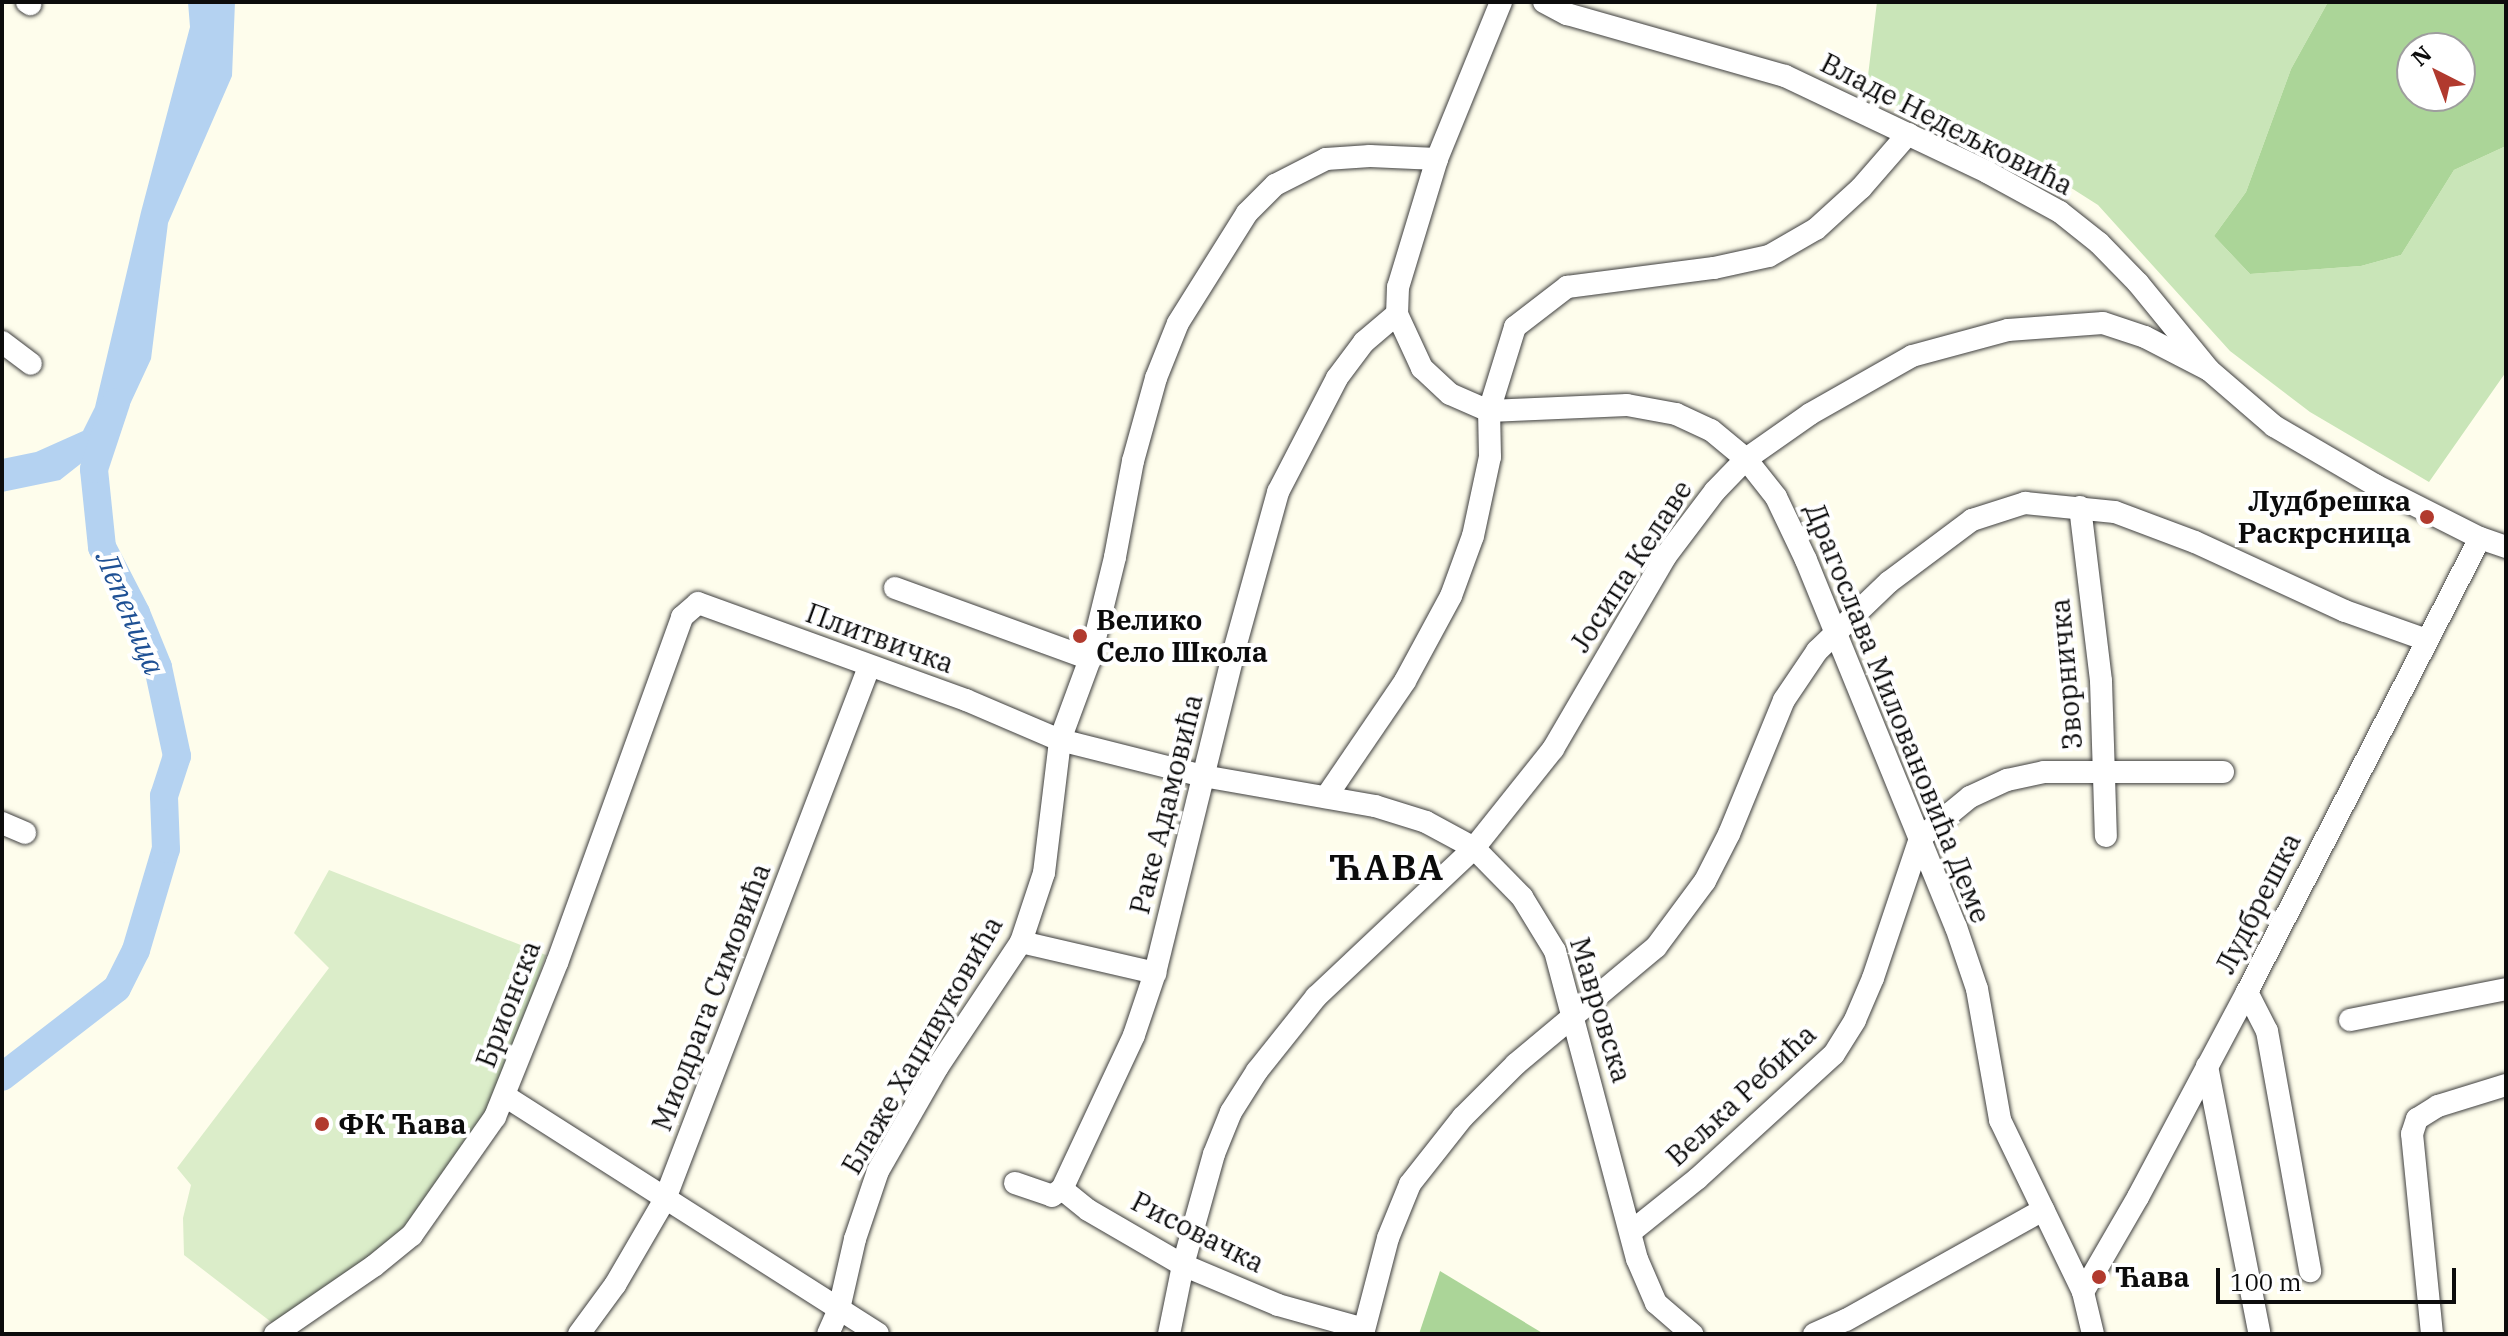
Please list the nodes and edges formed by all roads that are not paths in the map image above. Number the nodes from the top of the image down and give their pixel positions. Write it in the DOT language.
graph roads {
  1 [pos="1501,2"];
  2 [pos="1544,2"];
  3 [pos="1908,134"];
  4 [pos="1437,159"];
  5 [pos="1397,314"];
  6 [pos="2,342"];
  7 [pos="31,364"];
  8 [pos="2209,370"];
  9 [pos="1489,411"];
  10 [pos="1746,459"];
  11 [pos="2080,507"];
  12 [pos="2480,538"];
  13 [pos="2506,547"];
  14 [pos="895,588"];
  15 [pos="682,617"];
  16 [pos="1835,631"];
  17 [pos="2427,640"];
  18 [pos="1090,659"];
  19 [pos="869,667"];
  20 [pos="1060,740"];
  21 [pos="2104,772"];
  22 [pos="2223,772"];
  23 [pos="1203,776"];
  24 [pos="1326,797"];
  25 [pos="2,823"];
  26 [pos="25,833"];
  27 [pos="2106,836"];
  28 [pos="1920,838"];
  29 [pos="1474,848"];
  30 [pos="1021,942"];
  31 [pos="1155,973"];
  32 [pos="2506,989"];
  33 [pos="2247,992"];
  34 [pos="1573,1016"];
  35 [pos="2350,1020"];
  36 [pos="2207,1066"];
  37 [pos="2506,1085"];
  38 [pos="505,1096"];
  39 [pos="1015,1183"];
  40 [pos="1062,1189"];
  41 [pos="665,1199"];
  42 [pos="2043,1210"];
  43 [pos="1632,1231"];
  44 [pos="1183,1265"];
  45 [pos="2310,1271"];
  46 [pos="2083,1292"];
  47 [pos="839,1309"];
  48 [pos="1364,1331"];
  49 [pos="2259,1332"];
  50 [pos="275,1334"];
  51 [pos="579,1334"];
  52 [pos="828,1334"];
  53 [pos="878,1334"];
  54 [pos="1169,1334"];
  55 [pos="1692,1334"];
  56 [pos="1814,1334"];
  57 [pos="2093,1334"];
  58 [pos="2432,1334"];
  1 -- 4 [label="street"];
  2 -- 3 [label="street, Владе Недељковића"];
  3 -- 8 [label="street, Владе Недељковића"];
  3 -- 9 [label="street"];
  4 -- 5 [label="street"];
  4 -- 18 [label="street, Блаже Хаџивуковића"];
  5 -- 9 [label="street, Драгослава Миловановића Деме"];
  5 -- 23 [label="street, Раке Адамовића"];
  6 -- 7 [label="street"];
  8 -- 10 [label="street, Јосипа Келаве"];
  8 -- 12 [label="street, Владе Недељковића"];
  9 -- 10 [label="street, Драгослава Миловановића Деме"];
  9 -- 24 [label="street"];
  10 -- 16 [label="street, Драгослава Миловановића Деме"];
  10 -- 29 [label="street, Јосипа Келаве"];
  11 -- 16 [label="street"];
  11 -- 17 [label="street"];
  11 -- 21 [label="street, Зворничка"];
  12 -- 13 [label="street, Владе Недељковића"];
  12 -- 17 [label="street, Лудбрешка"];
  14 -- 18 [label="street"];
  15 -- 19 [label="street, Плитвичка"];
  15 -- 38 [label="street, Брионска"];
  16 -- 28 [label="street, Драгослава Миловановића Деме"];
  16 -- 34 [label="street"];
  17 -- 33 [label="street, Лудбрешка"];
  18 -- 20 [label="street, Блаже Хаџивуковића"];
  19 -- 20 [label="street, Плитвичка"];
  19 -- 41 [label="street, Миодрага Симовића"];
  20 -- 23 [label="street, Мавровска"];
  20 -- 30 [label="street, Блаже Хаџивуковића"];
  21 -- 22 [label="street"];
  21 -- 27 [label="street, Зворничка"];
  21 -- 28 [label="street"];
  23 -- 24 [label="street, Мавровска"];
  23 -- 31 [label="street, Раке Адамовића"];
  24 -- 29 [label="street, Мавровска"];
  25 -- 26 [label="street"];
  28 -- 42 [label="street, Драгослава Миловановића Деме"];
  28 -- 43 [label="street, Вељка Ребића"];
  29 -- 34 [label="street, Мавровска"];
  29 -- 44 [label="street, Јосипа Келаве"];
  30 -- 31 [label="street"];
  30 -- 47 [label="street, Блаже Хаџивуковића"];
  31 -- 40 [label="street, Раке Адамовића"];
  32 -- 35 [label="street"];
  33 -- 36 [label="street, Лудбрешка"];
  33 -- 45 [label="street"];
  34 -- 43 [label="street, Мавровска"];
  34 -- 48 [label="street"];
  36 -- 46 [label="street, Лудбрешка"];
  36 -- 49 [label="street"];
  37 -- 58 [label="street"];
  38 -- 41 [label="street"];
  38 -- 50 [label="street, Брионска"];
  39 -- 40 [label="street"];
  40 -- 44 [label="street, Рисовачка"];
  41 -- 47 [label="street"];
  41 -- 51 [label="street, Миодрага Симовића"];
  42 -- 46 [label="street, Драгослава Миловановића Деме"];
  42 -- 56 [label="street"];
  43 -- 55 [label="street, Мавровска"];
  44 -- 48 [label="street, Рисовачка"];
  44 -- 54 [label="street, Јосипа Келаве"];
  46 -- 57 [label="street, Драгослава Миловановића Деме"];
  47 -- 52 [label="street, Блаже Хаџивуковића"];
  47 -- 53 [label="street"];
}
